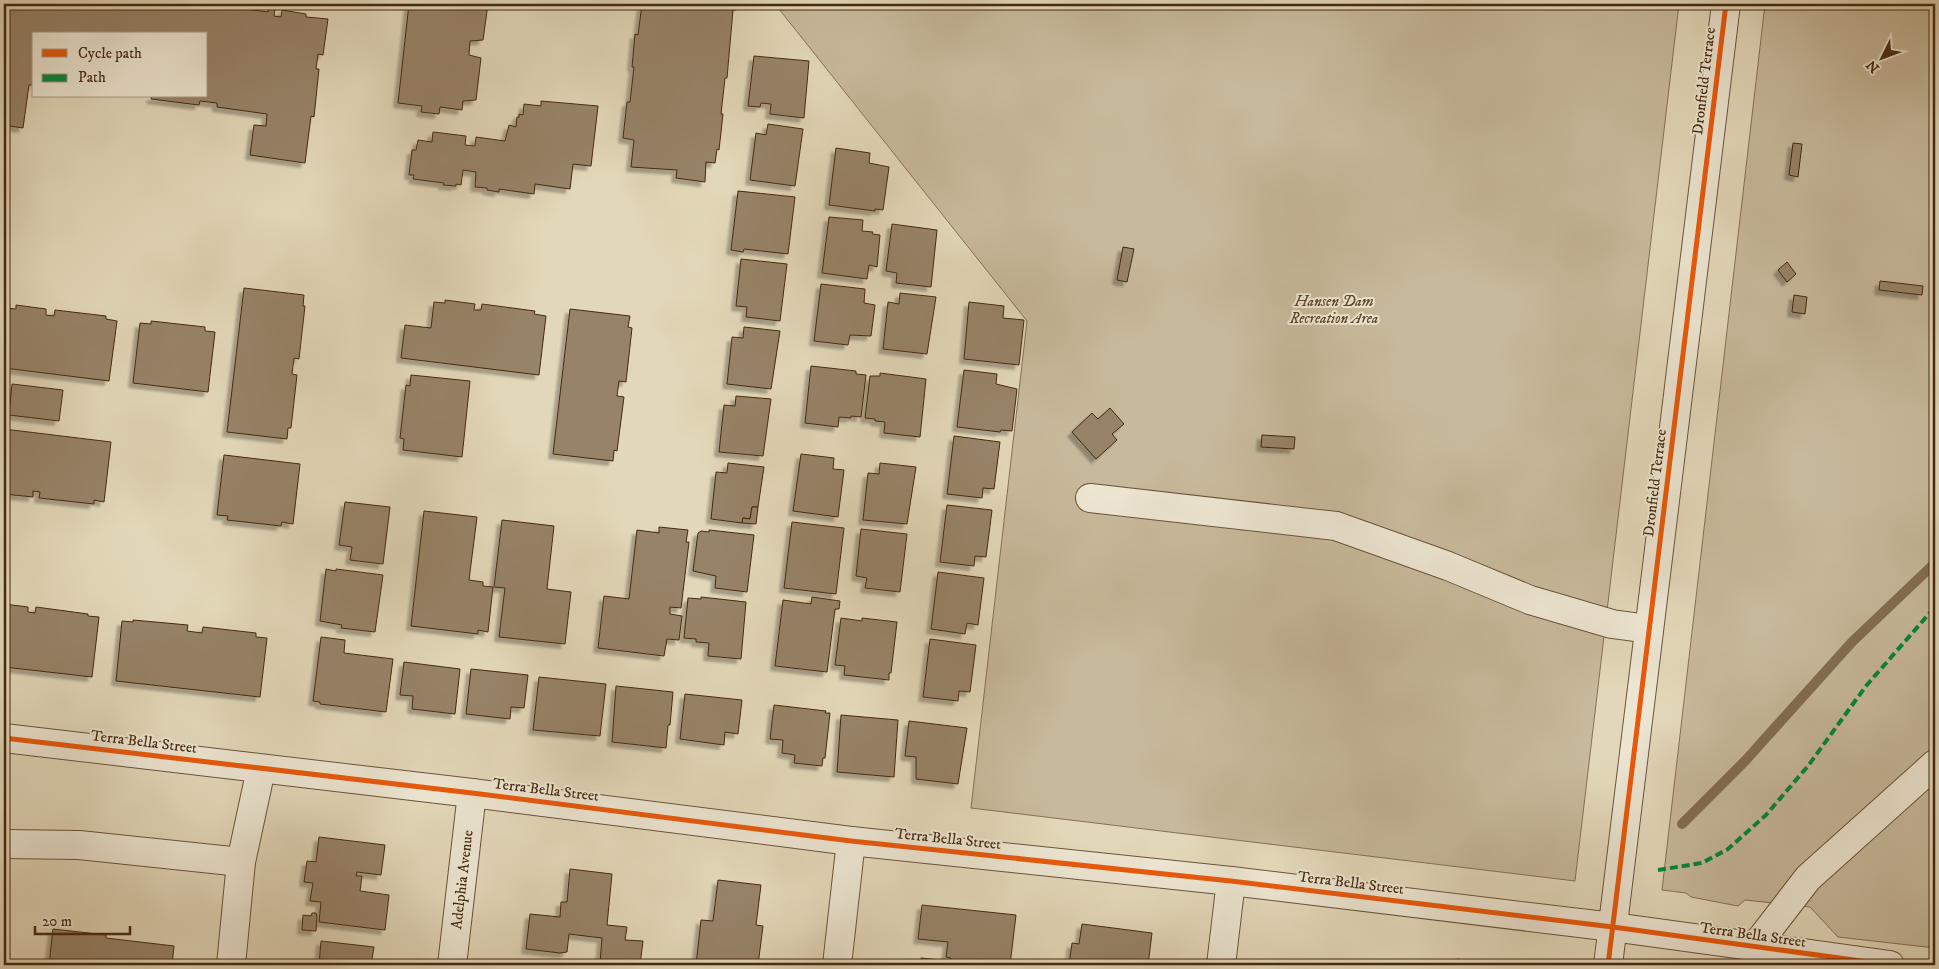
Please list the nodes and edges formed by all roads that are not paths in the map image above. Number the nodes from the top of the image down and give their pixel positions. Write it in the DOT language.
graph roads {
  1 [pos="1726,4"];
  2 [pos="1090,498"];
  3 [pos="1649,630"];
  4 [pos="4,738"];
  5 [pos="1935,764"];
  6 [pos="261,768"];
  7 [pos="472,794"];
  8 [pos="851,841"];
  9 [pos="4,844"];
  10 [pos="241,862"];
  11 [pos="1231,881"];
  12 [pos="1613,927"];
  13 [pos="1754,948"];
  14 [pos="231,965"];
  15 [pos="452,965"];
  16 [pos="837,965"];
  17 [pos="1221,965"];
  18 [pos="1608,965"];
  19 [pos="1890,965"];
  1 -- 3 [label="street, Dronfield Terrace"];
  2 -- 3 [label="street"];
  3 -- 12 [label="street, Dronfield Terrace"];
  4 -- 6 [label="street, Terra Bella Street"];
  5 -- 13 [label="street"];
  6 -- 7 [label="street, Terra Bella Street"];
  6 -- 10 [label="street"];
  7 -- 8 [label="street, Terra Bella Street"];
  7 -- 15 [label="street, Adelphia Avenue"];
  8 -- 11 [label="street, Terra Bella Street"];
  8 -- 16 [label="street"];
  9 -- 10 [label="street"];
  10 -- 14 [label="street"];
  11 -- 12 [label="street, Terra Bella Street"];
  11 -- 17 [label="street"];
  12 -- 13 [label="street, Terra Bella Street"];
  12 -- 18 [label="street, Dronfield Terrace"];
  13 -- 19 [label="street, Terra Bella Street"];
}
